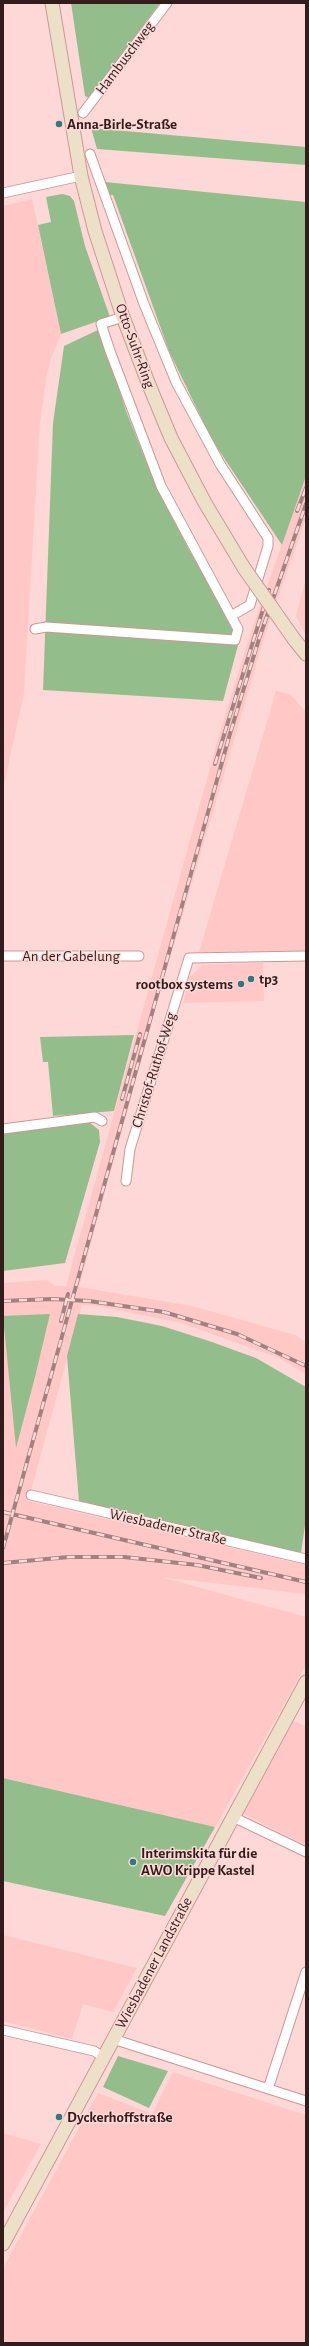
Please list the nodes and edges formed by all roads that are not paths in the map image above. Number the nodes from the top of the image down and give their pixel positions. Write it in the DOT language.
graph roads {
  1 [pos="52,3"];
  2 [pos="167,3"];
  3 [pos="83,113"];
  4 [pos="90,154"];
  5 [pos="81,176"];
  6 [pos="3,193"];
  7 [pos="123,317"];
  8 [pos="231,616"];
  9 [pos="35,629"];
  10 [pos="306,654"];
  11 [pos="3,956"];
  12 [pos="139,956"];
  13 [pos="306,956"];
  14 [pos="102,1121"];
  15 [pos="3,1129"];
  16 [pos="126,1180"];
  17 [pos="31,1495"];
  18 [pos="306,1559"];
  19 [pos="306,1682"];
  20 [pos="233,1817"];
  21 [pos="306,1852"];
  22 [pos="306,1972"];
  23 [pos="3,2030"];
  24 [pos="112,2039"];
  25 [pos="103,2057"];
  26 [pos="268,2089"];
  27 [pos="306,2101"];
  28 [pos="3,2244"];
  1 -- 5 [label="street, Otto-Suhr-Ring"];
  2 -- 3 [label="street, Hambuschweg"];
  4 -- 8 [label="street"];
  5 -- 6 [label="street"];
  5 -- 7 [label="street, Otto-Suhr-Ring"];
  7 -- 8 [label="street"];
  7 -- 10 [label="street, Otto-Suhr-Ring, bridge"];
  8 -- 9 [label="street"];
  11 -- 12 [label="street, An der Gabelung"];
  13 -- 16 [label="street, Christof-Ruthof-Weg"];
  14 -- 15 [label="street"];
  17 -- 18 [label="street, Wiesbadener Straße"];
  19 -- 20 [label="street, Wiesbadener Landstraße"];
  20 -- 21 [label="street"];
  20 -- 24 [label="street, Wiesbadener Landstraße"];
  22 -- 26 [label="street"];
  23 -- 25 [label="street"];
  24 -- 25 [label="street, Wiesbadener Landstraße"];
  24 -- 26 [label="street"];
  25 -- 28 [label="street, Wiesbadener Landstraße"];
  26 -- 27 [label="street"];
}
